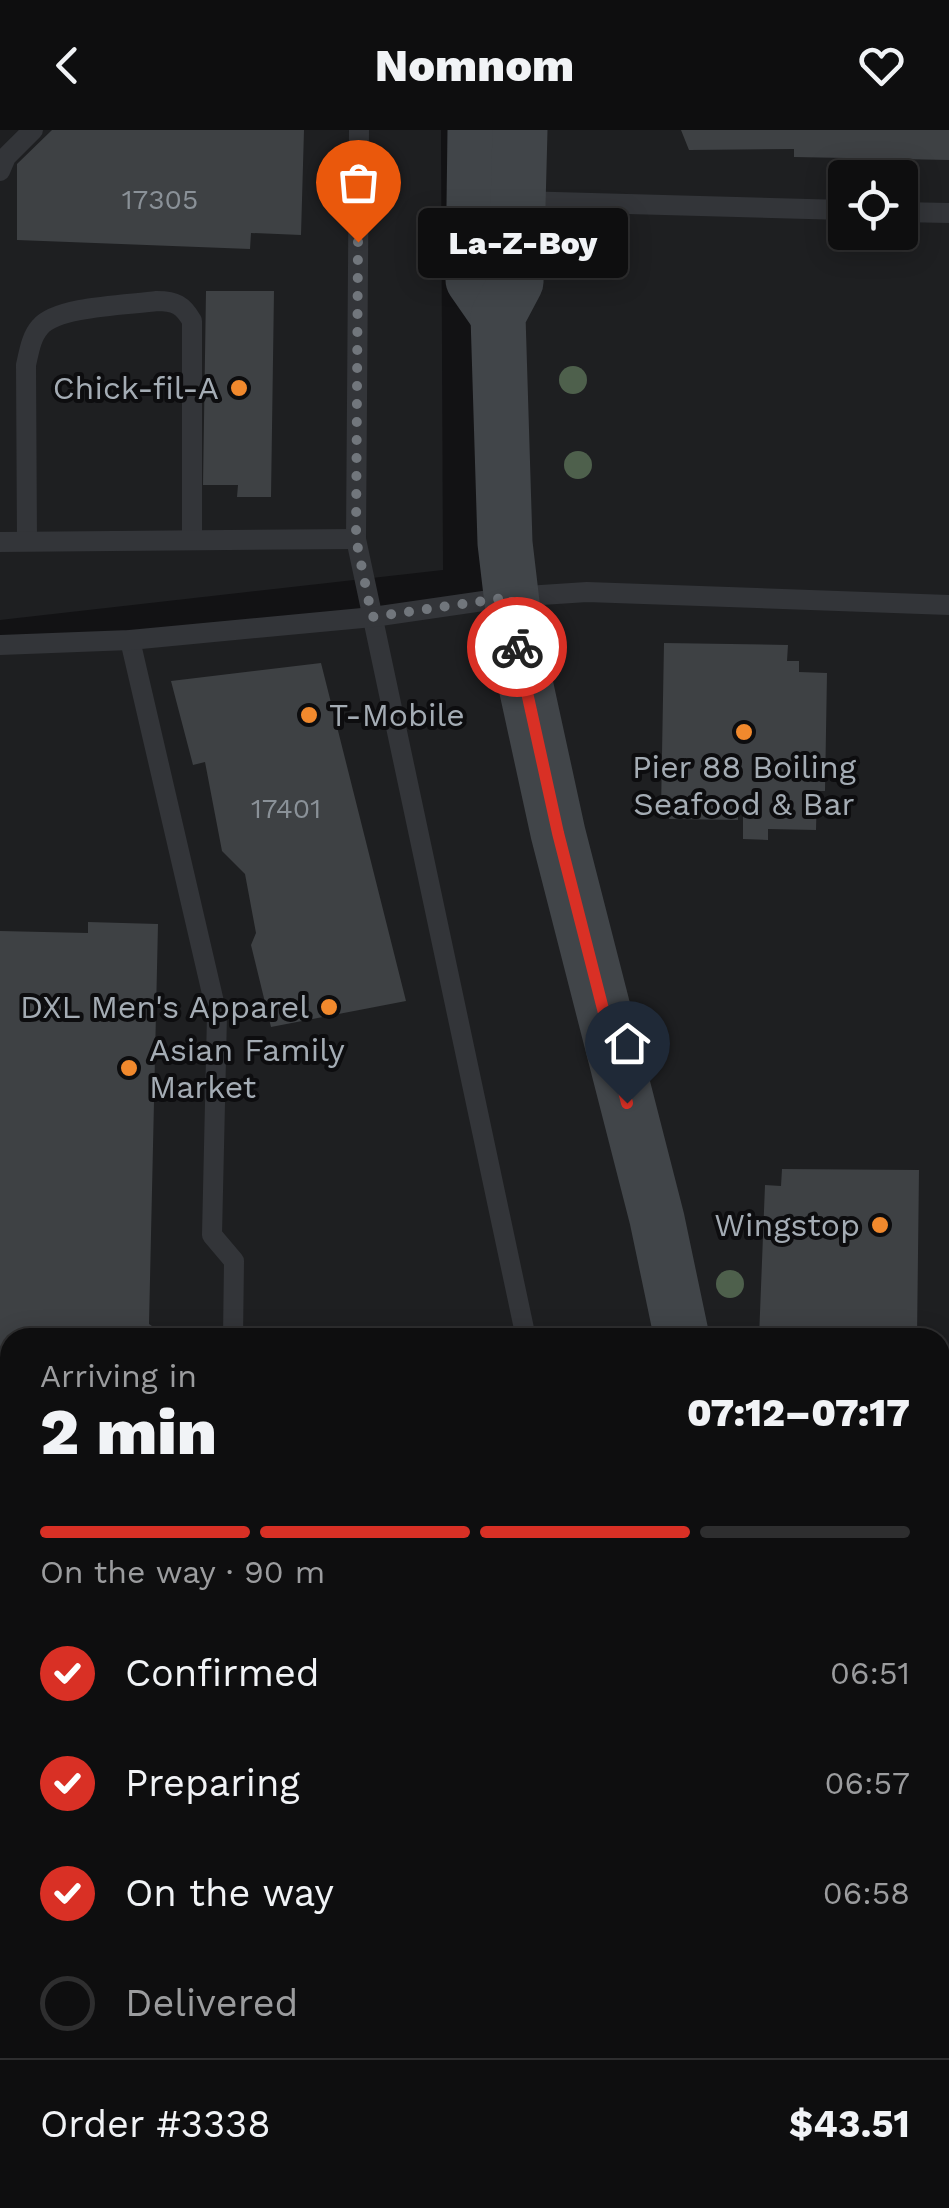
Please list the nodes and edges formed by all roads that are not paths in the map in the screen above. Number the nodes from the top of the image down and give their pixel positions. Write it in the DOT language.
graph roads {
  1 [pos="33,130"];
  2 [pos="359,130"];
  3 [pos="475,130"];
  4 [pos="520,130"];
  5 [pos="0,171"];
  6 [pos="517,201"];
  7 [pos="828,210"];
  8 [pos="918,212"];
  9 [pos="949,213"];
  10 [pos="498,316"];
  11 [pos="356,539"];
  12 [pos="192,540"];
  13 [pos="27,541"];
  14 [pos="0,542"];
  15 [pos="511,597"];
  16 [pos="949,605"];
  17 [pos="372,617"];
  18 [pos="130,640"];
  19 [pos="0,645"];
  20 [pos="233,1328"];
  21 [pos="524,1328"];
  22 [pos="680,1328"];
  1 -- 5 [label="lane"];
  2 -- 11 [label="lane"];
  3 -- 10 [label="main road"];
  4 -- 6 [label="main road"];
  6 -- 7 [label="lane"];
  6 -- 10 [label="main road"];
  8 -- 9 [label="lane"];
  10 -- 15 [label="main road"];
  11 -- 12 [label="lane"];
  11 -- 17 [label="lane"];
  12 -- 13 [label="lane"];
  12 -- 13 [label="lane"];
  13 -- 14 [label="lane"];
  15 -- 16 [label="lane"];
  15 -- 17 [label="lane"];
  15 -- 22 [label="main road"];
  17 -- 18 [label="lane"];
  17 -- 21 [label="lane"];
  18 -- 19 [label="lane"];
  18 -- 20 [label="lane"];
}
